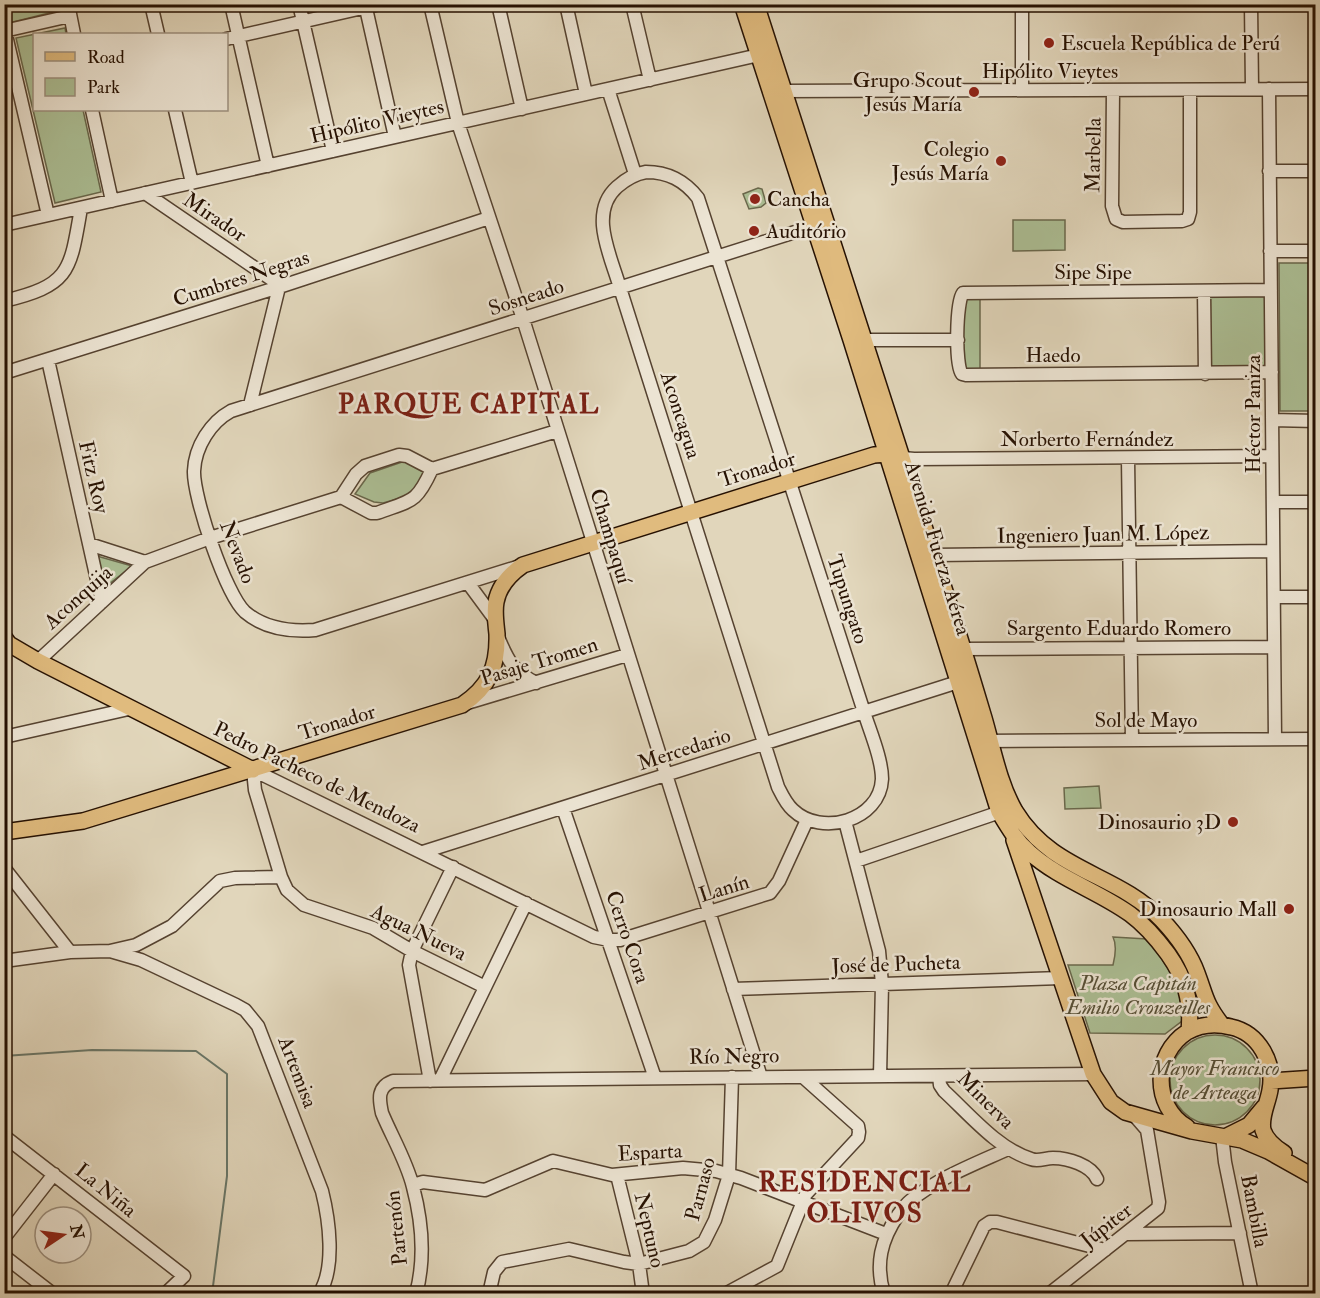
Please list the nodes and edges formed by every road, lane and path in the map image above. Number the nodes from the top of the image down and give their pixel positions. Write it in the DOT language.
graph roads {
  1 [pos="151,4"];
  2 [pos="231,4"];
  3 [pos="299,4"];
  4 [pos="380,4"];
  5 [pos="430,4"];
  6 [pos="498,4"];
  7 [pos="566,4"];
  8 [pos="632,4"];
  9 [pos="742,4"];
  10 [pos="756,4"];
  11 [pos="1022,4"];
  12 [pos="1251,4"];
  13 [pos="365,6"];
  14 [pos="69,10"];
  15 [pos="303,22"];
  16 [pos="5,31"];
  17 [pos="74,33"];
  18 [pos="158,33"];
  19 [pos="232,38"];
  20 [pos="759,55"];
  21 [pos="650,80"];
  22 [pos="768,84"];
  23 [pos="608,89"];
  24 [pos="1252,89"];
  25 [pos="1269,89"];
  26 [pos="1316,89"];
  27 [pos="1022,90"];
  28 [pos="1113,90"];
  29 [pos="1190,90"];
  30 [pos="784,91"];
  31 [pos="586,94"];
  32 [pos="522,108"];
  33 [pos="92,111"];
  34 [pos="175,111"];
  35 [pos="458,123"];
  36 [pos="395,137"];
  37 [pos="333,151"];
  38 [pos="268,166"];
  39 [pos="1269,171"];
  40 [pos="1316,171"];
  41 [pos="634,174"];
  42 [pos="192,183"];
  43 [pos="145,193"];
  44 [pos="112,201"];
  45 [pos="81,207"];
  46 [pos="48,215"];
  47 [pos="489,218"];
  48 [pos="4,225"];
  49 [pos="814,226"];
  50 [pos="1316,250"];
  51 [pos="1270,251"];
  52 [pos="717,257"];
  53 [pos="279,287"];
  54 [pos="620,288"];
  55 [pos="1271,290"];
  56 [pos="1204,291"];
  57 [pos="4,301"];
  58 [pos="523,319"];
  59 [pos="866,340"];
  60 [pos="958,340"];
  61 [pos="48,360"];
  62 [pos="1272,372"];
  63 [pos="4,373"];
  64 [pos="1204,374"];
  65 [pos="250,405"];
  66 [pos="1272,420"];
  67 [pos="1316,421"];
  68 [pos="557,430"];
  69 [pos="886,454"];
  70 [pos="1272,456"];
  71 [pos="903,458"];
  72 [pos="1128,459"];
  73 [pos="432,469"];
  74 [pos="789,480"];
  75 [pos="341,497"];
  76 [pos="1273,502"];
  77 [pos="1316,502"];
  78 [pos="692,512"];
  79 [pos="210,538"];
  80 [pos="592,543"];
  81 [pos="89,544"];
  82 [pos="1273,551"];
  83 [pos="1129,553"];
  84 [pos="934,555"];
  85 [pos="145,562"];
  86 [pos="523,565"];
  87 [pos="468,583"];
  88 [pos="1274,597"];
  89 [pos="1316,597"];
  90 [pos="102,602"];
  91 [pos="496,628"];
  92 [pos="6,642"];
  93 [pos="1274,647"];
  94 [pos="1131,648"];
  95 [pos="963,649"];
  96 [pos="627,655"];
  97 [pos="38,661"];
  98 [pos="958,682"];
  99 [pos="536,683"];
  100 [pos="462,705"];
  101 [pos="133,708"];
  102 [pos="864,712"];
  103 [pos="4,737"];
  104 [pos="1275,739"];
  105 [pos="1316,739"];
  106 [pos="1132,740"];
  107 [pos="984,742"];
  108 [pos="764,744"];
  109 [pos="253,770"];
  110 [pos="666,775"];
  111 [pos="563,808"];
  112 [pos="1006,810"];
  113 [pos="807,820"];
  114 [pos="845,821"];
  115 [pos="4,832"];
  116 [pos="1013,836"];
  117 [pos="423,852"];
  118 [pos="856,861"];
  119 [pos="453,867"];
  120 [pos="4,868"];
  121 [pos="281,877"];
  122 [pos="526,903"];
  123 [pos="709,913"];
  124 [pos="609,940"];
  125 [pos="110,951"];
  126 [pos="412,951"];
  127 [pos="70,952"];
  128 [pos="4,961"];
  129 [pos="1061,978"];
  130 [pos="882,984"];
  131 [pos="485,987"];
  132 [pos="733,989"];
  133 [pos="1222,1025"];
  134 [pos="1189,1031"];
  135 [pos="1093,1074"];
  136 [pos="880,1076"];
  137 [pos="939,1076"];
  138 [pos="732,1077"];
  139 [pos="761,1077"];
  140 [pos="803,1077"];
  141 [pos="655,1078"];
  142 [pos="1316,1078"];
  143 [pos="435,1080"];
  144 [pos="1272,1082"];
  145 [pos="380,1092"];
  146 [pos="1267,1101"];
  147 [pos="1134,1115"];
  148 [pos="1162,1122"];
  149 [pos="1192,1131"];
  150 [pos="4,1136"];
  151 [pos="1225,1136"];
  152 [pos="1149,1137"];
  153 [pos="1008,1149"];
  154 [pos="54,1174"];
  155 [pos="729,1174"];
  156 [pos="617,1175"];
  157 [pos="1316,1178"];
  158 [pos="1097,1179"];
  159 [pos="413,1185"];
  160 [pos="803,1202"];
  161 [pos="1240,1233"];
  162 [pos="886,1234"];
  163 [pos="1126,1234"];
  164 [pos="4,1238"];
  165 [pos="1105,1250"];
  166 [pos="4,1256"];
  167 [pos="639,1264"];
  168 [pos="53,1293"];
  169 [pos="165,1293"];
  170 [pos="319,1293"];
  171 [pos="416,1293"];
  172 [pos="489,1293"];
  173 [pos="643,1293"];
  174 [pos="725,1293"];
  175 [pos="884,1293"];
  176 [pos="951,1293"];
  177 [pos="1049,1293"];
  178 [pos="1252,1293"];
  1 -- 18 [label="street"];
  2 -- 19 [label="street"];
  3 -- 15 [label="street"];
  4 -- 13 [label="street"];
  5 -- 35 [label="street, Champaquí"];
  6 -- 32 [label="street"];
  7 -- 31 [label="street"];
  8 -- 21 [label="street"];
  9 -- 20 [label="main road, Avenida Fuerza Aérea"];
  10 -- 30 [label="main road, Avenida Fuerza Aérea"];
  11 -- 27 [label="street"];
  12 -- 24 [label="street"];
  13 -- 15 [label="street"];
  13 -- 36 [label="street"];
  14 -- 16 [label="street"];
  14 -- 17 [label="street"];
  15 -- 19 [label="street"];
  15 -- 37 [label="street"];
  16 -- 46 [label="street"];
  19 -- 38 [label="street"];
  20 -- 21 [label="street, Hipólito Vieytes"];
  20 -- 22 [label="main road, Avenida Fuerza Aérea"];
  21 -- 23 [label="street, Hipólito Vieytes"];
  22 -- 30 [label="street"];
  22 -- 49 [label="main road, Avenida Fuerza Aérea"];
  23 -- 31 [label="street, Hipólito Vieytes"];
  23 -- 41 [label="street"];
  24 -- 25 [label="street, Hipólito Vieytes"];
  24 -- 29 [label="street, Hipólito Vieytes"];
  25 -- 26 [label="street, Hipólito Vieytes"];
  25 -- 39 [label="street, Héctor Paniza"];
  27 -- 28 [label="street, Hipólito Vieytes"];
  27 -- 30 [label="street, Hipólito Vieytes"];
  28 -- 29 [label="street, Hipólito Vieytes"];
  28 -- 29 [label="street, Marbella"];
  30 -- 59 [label="main road, Avenida Fuerza Aérea"];
  31 -- 32 [label="street, Hipólito Vieytes"];
  32 -- 35 [label="street, Hipólito Vieytes"];
  33 -- 44 [label="street"];
  34 -- 42 [label="street"];
  35 -- 36 [label="street, Hipólito Vieytes"];
  35 -- 47 [label="street, Champaquí"];
  36 -- 37 [label="street, Hipólito Vieytes"];
  37 -- 38 [label="street, Hipólito Vieytes"];
  38 -- 42 [label="street, Hipólito Vieytes"];
  39 -- 40 [label="street"];
  39 -- 51 [label="street, Héctor Paniza"];
  41 -- 52 [label="street, Tupungato"];
  41 -- 54 [label="street, Aconcagua"];
  42 -- 43 [label="street, Hipólito Vieytes"];
  43 -- 44 [label="street, Hipólito Vieytes"];
  43 -- 53 [label="street, Mirador"];
  44 -- 45 [label="street, Hipólito Vieytes"];
  45 -- 46 [label="street, Hipólito Vieytes"];
  45 -- 57 [label="street"];
  46 -- 48 [label="street, Hipólito Vieytes"];
  47 -- 53 [label="street, Cumbres Negras"];
  47 -- 58 [label="street, Champaquí"];
  49 -- 52 [label="street, Sosneado"];
  49 -- 69 [label="main road, Avenida Fuerza Aérea"];
  50 -- 51 [label="street"];
  51 -- 55 [label="street, Héctor Paniza"];
  52 -- 54 [label="street, Sosneado"];
  52 -- 74 [label="street, Tupungato"];
  53 -- 61 [label="street, Cumbres Negras"];
  53 -- 65 [label="street"];
  54 -- 58 [label="street, Sosneado"];
  54 -- 78 [label="street, Aconcagua"];
  55 -- 56 [label="street, Sipe Sipe"];
  55 -- 62 [label="street, Héctor Paniza"];
  56 -- 60 [label="street, Sipe Sipe"];
  56 -- 64 [label="street"];
  58 -- 65 [label="street, Sosneado"];
  58 -- 68 [label="street, Champaquí"];
  59 -- 60 [label="street"];
  59 -- 71 [label="main road, Avenida Fuerza Aérea"];
  60 -- 64 [label="street, Haedo"];
  61 -- 63 [label="street, Cumbres Negras"];
  61 -- 81 [label="street, Fitz Roy"];
  62 -- 64 [label="street, Haedo"];
  62 -- 66 [label="street, Héctor Paniza"];
  65 -- 79 [label="street, Nevado"];
  66 -- 67 [label="street"];
  66 -- 70 [label="street, Héctor Paniza"];
  68 -- 73 [label="street"];
  68 -- 80 [label="street, Champaquí"];
  69 -- 71 [label="main road, Tronador"];
  69 -- 74 [label="main road, Tronador"];
  69 -- 98 [label="main road, Avenida Fuerza Aérea"];
  70 -- 72 [label="street, Norberto Fernández"];
  70 -- 76 [label="street, Héctor Paniza"];
  71 -- 72 [label="street, Norberto Fernández"];
  71 -- 84 [label="main road, Avenida Fuerza Aérea"];
  72 -- 83 [label="street"];
  73 -- 75 [label="street"];
  73 -- 75 [label="street"];
  74 -- 78 [label="main road, Tronador"];
  74 -- 102 [label="street, Tupungato"];
  75 -- 79 [label="street, Aconquija"];
  76 -- 77 [label="street"];
  76 -- 82 [label="street, Héctor Paniza"];
  78 -- 80 [label="main road, Tronador"];
  78 -- 108 [label="street, Aconcagua"];
  79 -- 85 [label="street, Aconquija"];
  79 -- 87 [label="street, Nevado"];
  80 -- 86 [label="main road, Tronador"];
  80 -- 96 [label="street, Champaquí"];
  81 -- 85 [label="street, Aconquija"];
  81 -- 90 [label="street, Fitz Roy"];
  82 -- 83 [label="street, Ingeniero Juan M. López"];
  82 -- 88 [label="street, Héctor Paniza"];
  83 -- 84 [label="street, Ingeniero Juan M. López"];
  83 -- 94 [label="street"];
  84 -- 95 [label="main road, Avenida Fuerza Aérea"];
  85 -- 90 [label="street, Aconquija"];
  86 -- 87 [label="street, Tronador"];
  86 -- 91 [label="main road, Tronador"];
  87 -- 91 [label="street"];
  88 -- 89 [label="street"];
  88 -- 93 [label="street, Héctor Paniza"];
  90 -- 97 [label="street, Aconquija"];
  91 -- 99 [label="street"];
  91 -- 100 [label="main road, Tronador"];
  92 -- 97 [label="main road, Pedro Pacheco de Mendoza"];
  93 -- 94 [label="street, Sargento Eduardo Romero"];
  93 -- 104 [label="street, Héctor Paniza"];
  94 -- 95 [label="street, Sargento Eduardo Romero"];
  94 -- 106 [label="street"];
  95 -- 107 [label="main road, Avenida Fuerza Aérea"];
  96 -- 99 [label="street, Pasaje Tromen"];
  96 -- 110 [label="street, Champaquí"];
  97 -- 101 [label="main road, Pedro Pacheco de Mendoza"];
  98 -- 102 [label="street, Mercedario"];
  98 -- 107 [label="main road, Avenida Fuerza Aérea"];
  99 -- 100 [label="street, Pasaje Tromen"];
  100 -- 109 [label="main road, Tronador"];
  101 -- 103 [label="street"];
  101 -- 109 [label="main road, Pedro Pacheco de Mendoza"];
  102 -- 108 [label="street, Mercedario"];
  102 -- 114 [label="street, Tupungato"];
  104 -- 105 [label="street, Sol de Mayo"];
  104 -- 106 [label="street, Sol de Mayo"];
  106 -- 107 [label="street, Sol de Mayo"];
  107 -- 112 [label="main road, Avenida Fuerza Aérea"];
  108 -- 110 [label="street, Mercedario"];
  108 -- 113 [label="street, Aconcagua"];
  109 -- 115 [label="main road, Tronador"];
  109 -- 117 [label="street, Pedro Pacheco de Mendoza"];
  109 -- 121 [label="street, Agua Nueva"];
  110 -- 111 [label="street, Mercedario"];
  110 -- 123 [label="street, Champaquí"];
  111 -- 117 [label="street, Mercedario"];
  111 -- 124 [label="street, Cerro Cora"];
  112 -- 116 [label="main road, Avenida Fuerza Aérea"];
  112 -- 118 [label="street"];
  112 -- 133 [label="main road, Avenida Fuerza Aérea"];
  113 -- 114 [label="street"];
  113 -- 123 [label="street, Lanín"];
  114 -- 118 [label="street"];
  116 -- 129 [label="main road"];
  116 -- 134 [label="main road, Avenida Fuerza Aérea"];
  117 -- 119 [label="street, Pedro Pacheco de Mendoza"];
  118 -- 130 [label="street"];
  119 -- 122 [label="street, Pedro Pacheco de Mendoza"];
  119 -- 126 [label="street"];
  120 -- 127 [label="street"];
  121 -- 125 [label="street"];
  121 -- 126 [label="street, Agua Nueva"];
  122 -- 124 [label="street, Pedro Pacheco de Mendoza"];
  122 -- 131 [label="street"];
  123 -- 124 [label="street, Lanín"];
  123 -- 132 [label="street, Champaquí"];
  124 -- 141 [label="street, Cerro Cora"];
  125 -- 127 [label="street"];
  125 -- 170 [label="street, Artemisa"];
  126 -- 131 [label="street, Agua Nueva"];
  126 -- 143 [label="street"];
  127 -- 128 [label="street"];
  129 -- 130 [label="street, José de Pucheta"];
  129 -- 135 [label="main road"];
  130 -- 132 [label="street, José de Pucheta"];
  130 -- 136 [label="street"];
  131 -- 143 [label="street"];
  132 -- 139 [label="street, Champaquí"];
  133 -- 134 [label="main road"];
  133 -- 144 [label="main road"];
  134 -- 149 [label="main road"];
  135 -- 137 [label="street, Río Negro"];
  135 -- 147 [label="main road"];
  136 -- 137 [label="street, Río Negro"];
  136 -- 140 [label="street, Río Negro"];
  137 -- 153 [label="street, Minerva"];
  138 -- 139 [label="street, Río Negro"];
  138 -- 141 [label="street, Río Negro"];
  138 -- 155 [label="street, Parnaso"];
  139 -- 140 [label="street, Río Negro"];
  140 -- 160 [label="street"];
  141 -- 143 [label="street, Río Negro"];
  142 -- 144 [label="main road"];
  143 -- 145 [label="street, Río Negro"];
  144 -- 146 [label="main road"];
  145 -- 159 [label="street, Partenón"];
  146 -- 151 [label="main road"];
  146 -- 157 [label="main road"];
  147 -- 148 [label="main road"];
  147 -- 152 [label="street, Júpiter"];
  148 -- 149 [label="main road"];
  148 -- 152 [label="street"];
  149 -- 151 [label="main road"];
  150 -- 154 [label="street, La Niña"];
  151 -- 157 [label="main road"];
  151 -- 161 [label="street, Bambilla"];
  152 -- 163 [label="street, Júpiter"];
  153 -- 158 [label="street, Minerva"];
  153 -- 162 [label="street, Minerva"];
  154 -- 164 [label="street"];
  154 -- 169 [label="street, La Niña"];
  155 -- 156 [label="street, Esparta"];
  155 -- 160 [label="street, Esparta"];
  155 -- 167 [label="street, Parnaso"];
  156 -- 159 [label="street, Esparta"];
  156 -- 167 [label="street, Neptuno"];
  159 -- 171 [label="street, Partenón"];
  160 -- 162 [label="street, Esparta"];
  160 -- 174 [label="street"];
  161 -- 163 [label="street"];
  161 -- 178 [label="street, Bambilla"];
  162 -- 175 [label="street, Minerva"];
  163 -- 165 [label="street, Júpiter"];
  165 -- 176 [label="street"];
  165 -- 177 [label="street, Júpiter"];
  166 -- 168 [label="street"];
  167 -- 172 [label="street"];
  167 -- 173 [label="street, Neptuno"];
}
